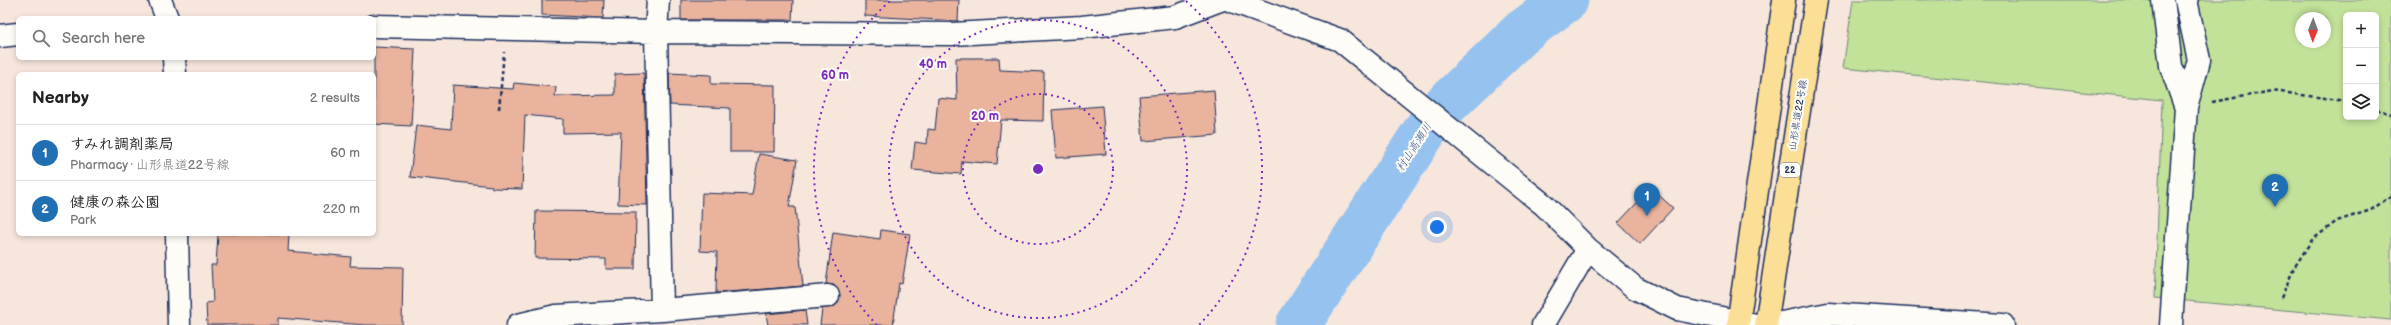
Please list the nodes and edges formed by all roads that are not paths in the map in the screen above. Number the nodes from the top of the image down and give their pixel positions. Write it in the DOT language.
graph roads {
  1 [pos="160,0"];
  2 [pos="658,0"];
  3 [pos="1220,0"];
  4 [pos="1229,0"];
  5 [pos="2163,0"];
  6 [pos="2186,0"];
  7 [pos="1783,8"];
  8 [pos="1815,8"];
  9 [pos="166,16"];
  10 [pos="376,26"];
  11 [pos="656,32"];
  12 [pos="16,34"];
  13 [pos="0,36"];
  14 [pos="174,60"];
  15 [pos="175,72"];
  16 [pos="2186,108"];
  17 [pos="177,236"];
  18 [pos="1588,249"];
  19 [pos="828,296"];
  20 [pos="662,310"];
  21 [pos="1744,324"];
  22 [pos="179,325"];
  23 [pos="518,325"];
  24 [pos="1543,325"];
  25 [pos="1766,325"];
  26 [pos="1772,325"];
  27 [pos="2003,325"];
  28 [pos="2171,325"];
  1 -- 9 [label="street"];
  2 -- 11 [label="street"];
  3 -- 11 [label="street"];
  4 -- 18 [label="street"];
  5 -- 16 [label="street"];
  6 -- 16 [label="street"];
  7 -- 21 [label="main road"];
  8 -- 25 [label="main road, 山形県道22号線 / 22"];
  10 -- 11 [label="street"];
  11 -- 20 [label="street"];
  12 -- 13 [label="street"];
  14 -- 15 [label="street"];
  16 -- 28 [label="street"];
  17 -- 22 [label="street"];
  18 -- 21 [label="street"];
  18 -- 24 [label="street"];
  19 -- 20 [label="street"];
  20 -- 23 [label="street"];
  26 -- 27 [label="street"];
}
